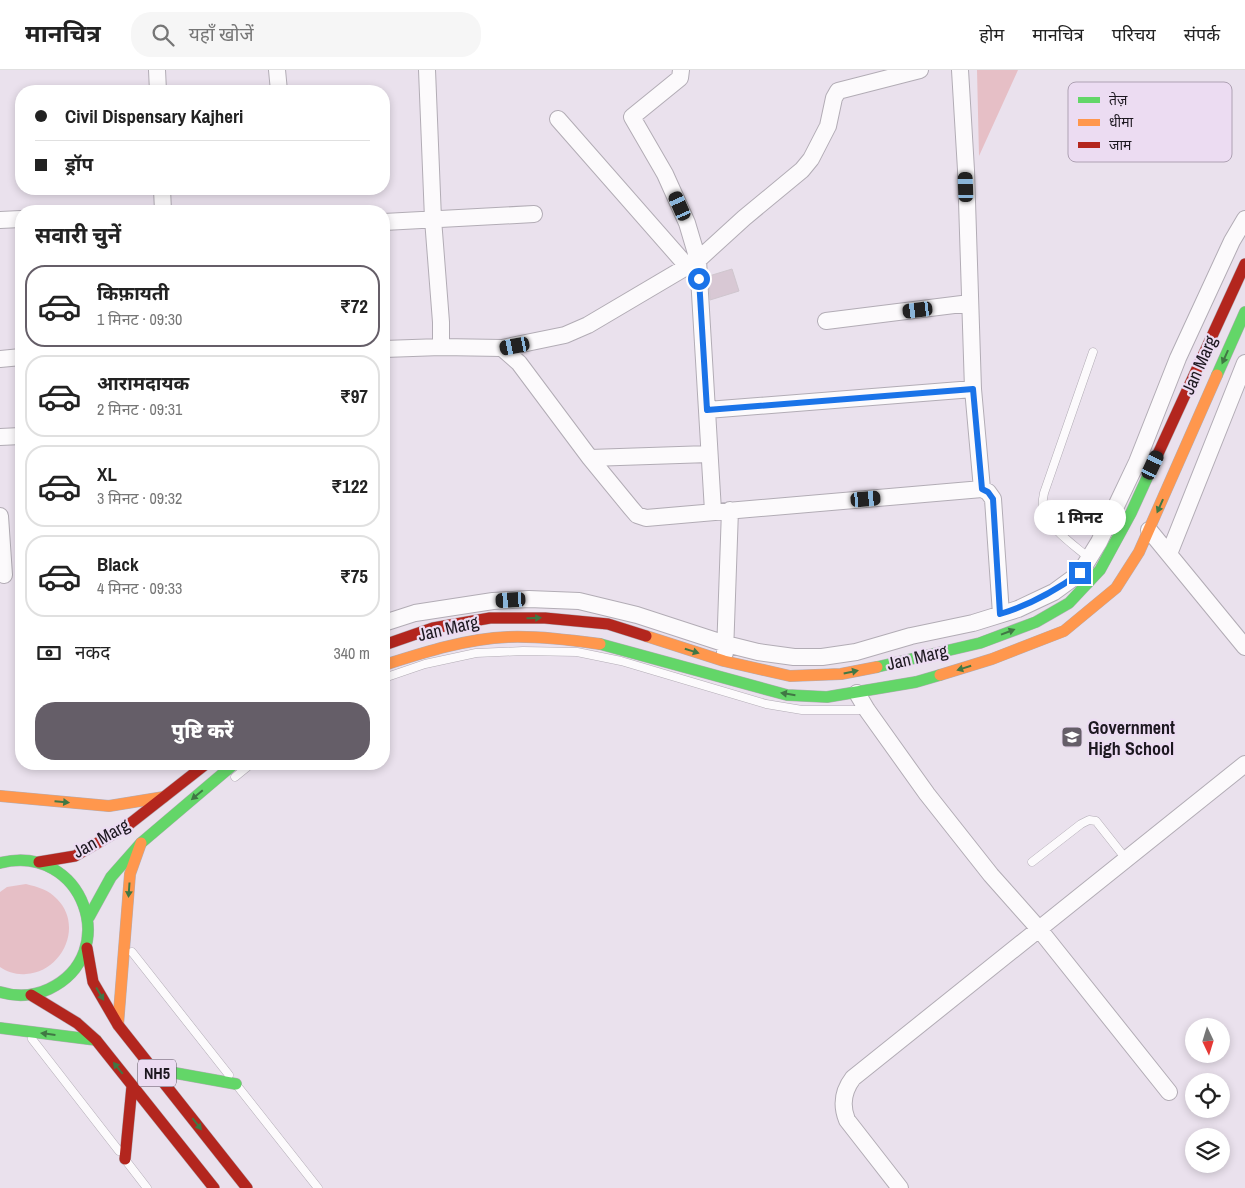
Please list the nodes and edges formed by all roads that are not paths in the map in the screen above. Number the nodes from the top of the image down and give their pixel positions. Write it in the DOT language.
graph roads {
  1 [pos="157,70"];
  2 [pos="277,70"];
  3 [pos="427,70"];
  4 [pos="681,70"];
  5 [pos="920,70"];
  6 [pos="960,70"];
  7 [pos="158,85"];
  8 [pos="278,85"];
  9 [pos="558,119"];
  10 [pos="534,214"];
  11 [pos="15,219"];
  12 [pos="433,219"];
  13 [pos="1245,219"];
  14 [pos="0,220"];
  15 [pos="390,222"];
  16 [pos="692,263"];
  17 [pos="1245,264"];
  18 [pos="970,303"];
  19 [pos="1245,312"];
  20 [pos="826,321"];
  21 [pos="441,347"];
  22 [pos="502,348"];
  23 [pos="390,349"];
  24 [pos="1093,352"];
  25 [pos="15,358"];
  26 [pos="0,359"];
  27 [pos="1245,363"];
  28 [pos="973,389"];
  29 [pos="707,410"];
  30 [pos="15,436"];
  31 [pos="0,437"];
  32 [pos="709,454"];
  33 [pos="590,458"];
  34 [pos="982,489"];
  35 [pos="730,510"];
  36 [pos="714,511"];
  37 [pos="0,516"];
  38 [pos="1149,530"];
  39 [pos="1169,554"];
  40 [pos="1089,558"];
  41 [pos="4,575"];
  42 [pos="1000,614"];
  43 [pos="390,621"];
  44 [pos="390,643"];
  45 [pos="726,644"];
  46 [pos="1245,646"];
  47 [pos="724,661"];
  48 [pos="390,663"];
  49 [pos="390,676"];
  50 [pos="857,693"];
  51 [pos="867,710"];
  52 [pos="1245,764"];
  53 [pos="198,770"];
  54 [pos="227,770"];
  55 [pos="244,770"];
  56 [pos="0,782"];
  57 [pos="229,783"];
  58 [pos="7,797"];
  59 [pos="164,797"];
  60 [pos="177,823"];
  61 [pos="155,831"];
  62 [pos="141,843"];
  63 [pos="1126,859"];
  64 [pos="1,861"];
  65 [pos="39,862"];
  66 [pos="1032,862"];
  67 [pos="89,917"];
  68 [pos="1039,929"];
  69 [pos="125,944"];
  70 [pos="86,948"];
  71 [pos="2,994"];
  72 [pos="31,996"];
  73 [pos="118,1025"];
  74 [pos="0,1028"];
  75 [pos="26,1032"];
  76 [pos="96,1040"];
  77 [pos="153,1069"];
  78 [pos="236,1084"];
  79 [pos="132,1086"];
  80 [pos="1169,1092"];
  81 [pos="125,1159"];
  82 [pos="147,1188"];
  83 [pos="214,1188"];
  84 [pos="247,1188"];
  85 [pos="318,1188"];
  86 [pos="900,1188"];
  1 -- 7 [label="street"];
  2 -- 8 [label="street"];
  3 -- 12 [label="street"];
  4 -- 16 [label="street"];
  5 -- 16 [label="street"];
  6 -- 18 [label="street"];
  9 -- 16 [label="street"];
  10 -- 12 [label="street"];
  11 -- 14 [label="street"];
  12 -- 15 [label="street"];
  12 -- 21 [label="street"];
  13 -- 40 [label="street"];
  16 -- 22 [label="street"];
  16 -- 29 [label="street"];
  47 -- 17 [label="main road, Jan Marg, one-way"];
  18 -- 20 [label="street"];
  18 -- 28 [label="street"];
  19 -- 38 [label="main road, Jan Marg, one-way"];
  21 -- 22 [label="street"];
  21 -- 23 [label="street"];
  22 -- 33 [label="street"];
  24 -- 40 [label="lane"];
  25 -- 26 [label="street"];
  27 -- 39 [label="street"];
  28 -- 29 [label="street"];
  28 -- 34 [label="street"];
  29 -- 32 [label="street"];
  30 -- 31 [label="street"];
  32 -- 33 [label="street"];
  32 -- 36 [label="street"];
  33 -- 36 [label="street"];
  34 -- 35 [label="street"];
  34 -- 42 [label="street"];
  35 -- 36 [label="street"];
  35 -- 45 [label="street"];
  37 -- 41 [label="street"];
  38 -- 39 [label="street"];
  38 -- 50 [label="main road, Jan Marg, one-way"];
  39 -- 46 [label="street"];
  40 -- 42 [label="street"];
  42 -- 45 [label="street"];
  43 -- 45 [label="street"];
  44 -- 47 [label="main road, Jan Marg, one-way"];
  45 -- 47 [label="street"];
  50 -- 48 [label="main road, Jan Marg, one-way"];
  49 -- 51 [label="lane"];
  50 -- 51 [label="street"];
  51 -- 68 [label="street"];
  52 -- 63 [label="street"];
  53 -- 59 [label="main road, Jan Marg"];
  54 -- 61 [label="main road, Jan Marg, one-way"];
  55 -- 57 [label="lane"];
  56 -- 58 [label="street"];
  58 -- 59 [label="main road, one-way"];
  59 -- 65 [label="main road, Jan Marg"];
  60 -- 61 [label="lane"];
  61 -- 62 [label="main road, Jan Marg"];
  62 -- 67 [label="main road, Jan Marg"];
  62 -- 69 [label="main road, one-way"];
  63 -- 66 [label="lane"];
  63 -- 68 [label="street"];
  64 -- 65 [label="main road, NH5"];
  65 -- 67 [label="main road, NH5"];
  67 -- 70 [label="main road, NH5"];
  68 -- 80 [label="street"];
  68 -- 86 [label="street"];
  69 -- 73 [label="main road"];
  69 -- 78 [label="lane"];
  70 -- 72 [label="main road, NH5"];
  70 -- 73 [label="main road, NH5 / NH5, one-way"];
  71 -- 72 [label="main road, NH5"];
  72 -- 76 [label="main road, NH5 / NH5"];
  73 -- 77 [label="main road, NH5 / NH5"];
  74 -- 75 [label="main road"];
  76 -- 75 [label="main road, one-way"];
  75 -- 81 [label="lane"];
  79 -- 76 [label="main road, NH5 / NH5, one-way"];
  77 -- 78 [label="main road"];
  77 -- 84 [label="main road, NH5 / NH5, one-way"];
  78 -- 85 [label="lane"];
  79 -- 81 [label="main road"];
  79 -- 83 [label="main road, NH5 / NH5"];
  81 -- 82 [label="lane"];
}
